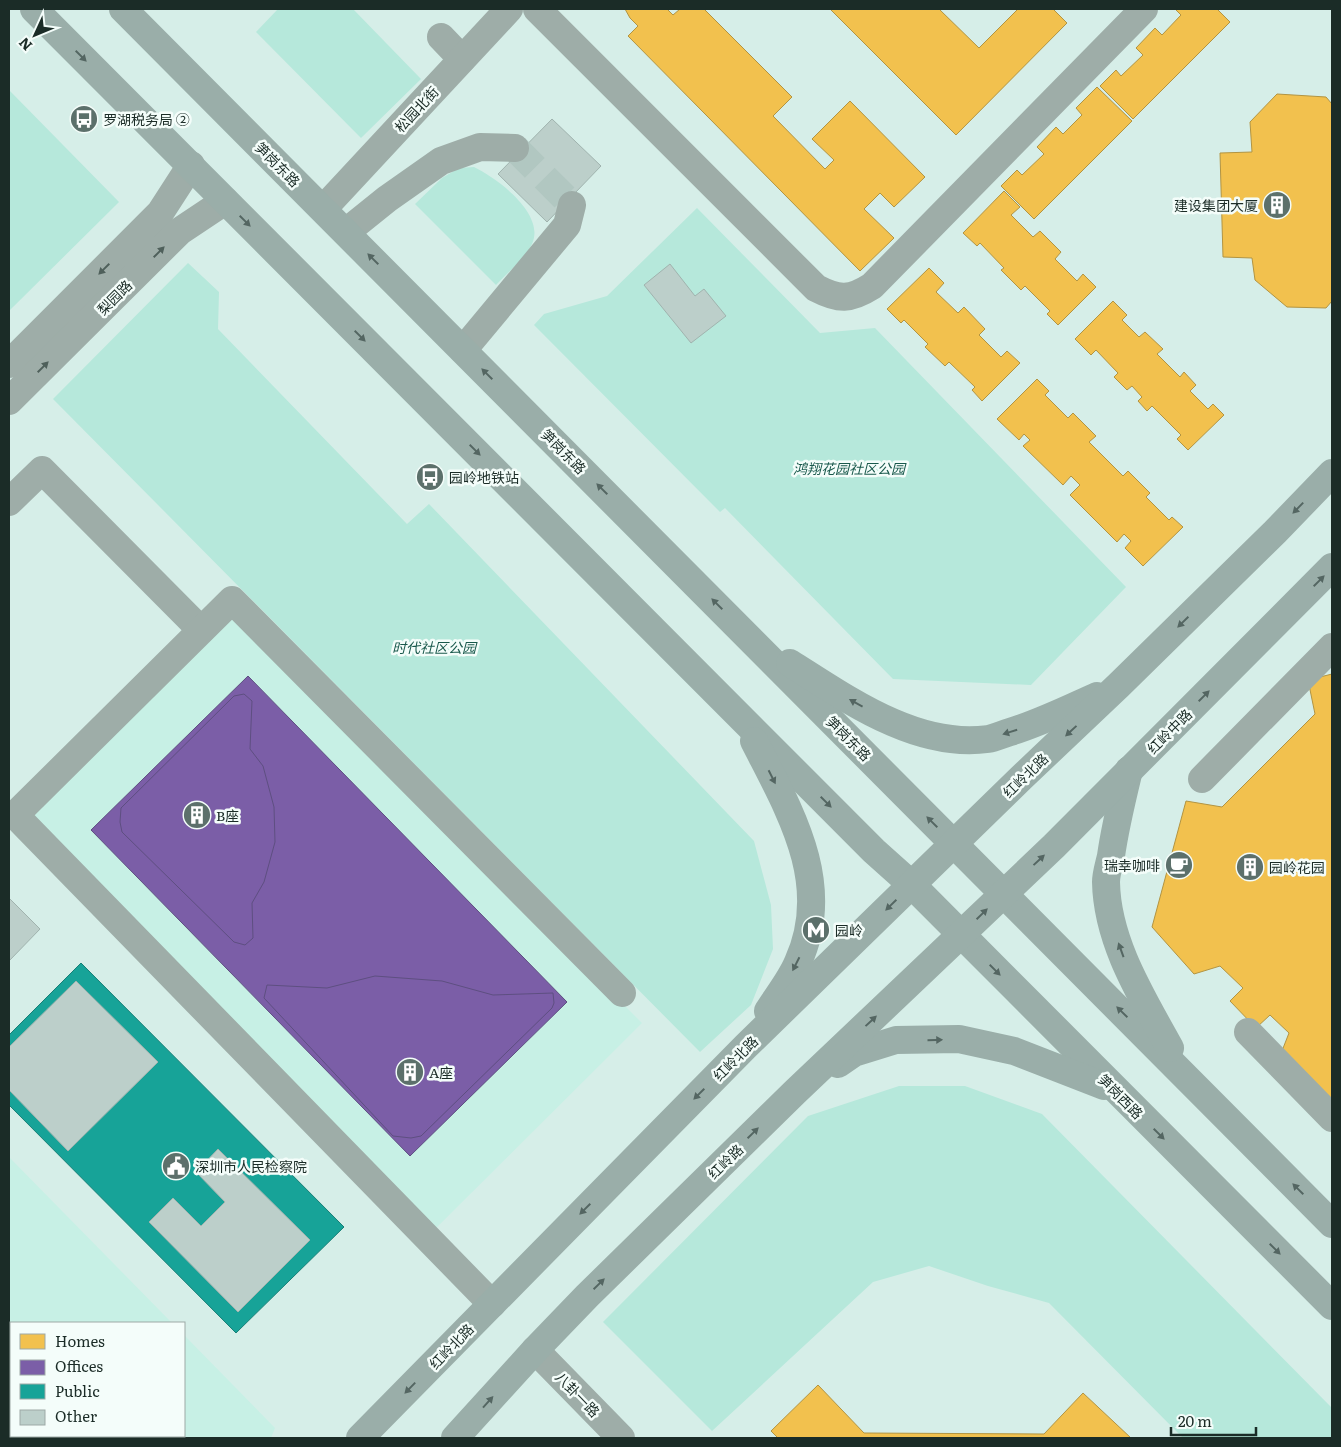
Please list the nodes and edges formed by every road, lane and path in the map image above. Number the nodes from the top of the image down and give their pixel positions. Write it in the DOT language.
graph roads {
  1 [pos="34,9"];
  2 [pos="123,9"];
  3 [pos="510,9"];
  4 [pos="537,9"];
  5 [pos="1144,9"];
  6 [pos="441,37"];
  7 [pos="462,59"];
  8 [pos="515,148"];
  9 [pos="191,165"];
  10 [pos="225,201"];
  11 [pos="572,205"];
  12 [pos="323,209"];
  13 [pos="346,232"];
  14 [pos="463,350"];
  15 [pos="9,364"];
  16 [pos="9,401"];
  17 [pos="1332,473"];
  18 [pos="9,502"];
  19 [pos="1332,567"];
  20 [pos="201,630"];
  21 [pos="751,639"];
  22 [pos="1332,648"];
  23 [pos="1119,685"];
  24 [pos="742,718"];
  25 [pos="1129,770"];
  26 [pos="1202,778"];
  27 [pos="954,844"];
  28 [pos="912,885"];
  29 [pos="1004,893"];
  30 [pos="960,935"];
  31 [pos="622,993"];
  32 [pos="1248,1032"];
  33 [pos="746,1046"];
  34 [pos="1182,1072"];
  35 [pos="1116,1090"];
  36 [pos="795,1092"];
  37 [pos="1332,1118"];
  38 [pos="1332,1224"];
  39 [pos="492,1304"];
  40 [pos="1332,1306"];
  41 [pos="535,1350"];
  42 [pos="360,1438"];
  43 [pos="456,1438"];
  44 [pos="621,1438"];
  1 -- 9 [label="main road, one-way"];
  2 -- 12 [label="main road, 笋岗东路"];
  3 -- 7 [label="street, 松园北街"];
  4 -- 5 [label="street"];
  6 -- 7 [label="street"];
  7 -- 12 [label="street, 松园北街"];
  8 -- 13 [label="street"];
  9 -- 10 [label="main road"];
  9 -- 15 [label="street, 梨园路, one-way"];
  16 -- 10 [label="street, 梨园路, one-way"];
  10 -- 24 [label="main road, one-way"];
  11 -- 14 [label="street"];
  12 -- 13 [label="main road, 笋岗东路"];
  14 -- 13 [label="main road, 笋岗东路, one-way"];
  21 -- 14 [label="main road, 笋岗东路, one-way"];
  17 -- 23 [label="main road, one-way"];
  18 -- 20 [label="street"];
  25 -- 19 [label="main road, 红岭中路, one-way"];
  20 -- 31 [label="street"];
  20 -- 39 [label="street"];
  23 -- 21 [label="main road, one-way"];
  27 -- 21 [label="main road, 笋岗东路, one-way"];
  22 -- 26 [label="street"];
  23 -- 27 [label="main road, 红岭北路, one-way"];
  24 -- 28 [label="main road, one-way"];
  24 -- 33 [label="main road, one-way"];
  29 -- 25 [label="main road, 红岭中路, one-way"];
  34 -- 25 [label="main road, one-way"];
  27 -- 28 [label="main road, 红岭北路"];
  27 -- 29 [label="main road, 笋岗东路"];
  28 -- 30 [label="main road, 笋岗西路"];
  28 -- 33 [label="main road, 红岭北路, one-way"];
  30 -- 29 [label="main road, 红岭路, one-way"];
  34 -- 29 [label="main road, one-way"];
  30 -- 35 [label="main road, 笋岗西路, one-way"];
  36 -- 30 [label="main road, 红岭路, one-way"];
  32 -- 37 [label="street"];
  33 -- 39 [label="main road, 红岭北路, one-way"];
  38 -- 34 [label="main road, one-way"];
  36 -- 35 [label="main road, one-way"];
  35 -- 40 [label="main road, 笋岗西路, one-way"];
  41 -- 36 [label="main road, 红岭路, one-way"];
  39 -- 42 [label="main road, 红岭北路, one-way"];
  43 -- 41 [label="main road, 红岭路, one-way"];
  41 -- 44 [label="street, 八卦一路"];
}
